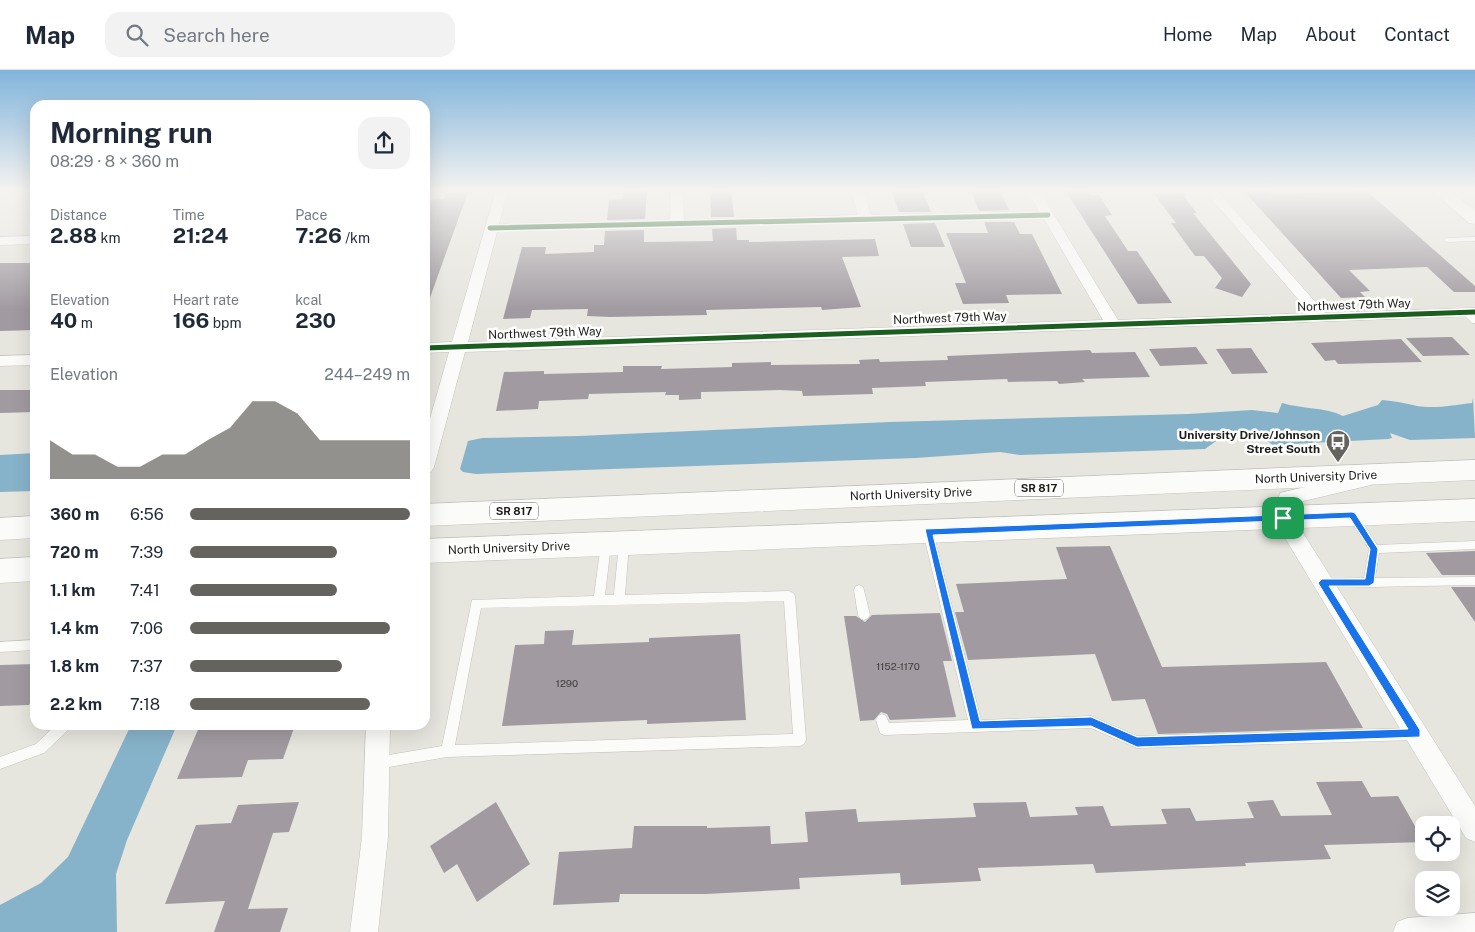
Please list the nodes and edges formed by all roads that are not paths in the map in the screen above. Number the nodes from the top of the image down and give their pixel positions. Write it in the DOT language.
graph roads {
  1 [pos="489,230"];
  2 [pos="1057,230"];
  3 [pos="1245,230"];
  4 [pos="1475,238"];
  5 [pos="30,240"];
  6 [pos="1447,240"];
  7 [pos="0,241"];
  8 [pos="1472,315"];
  9 [pos="1321,318"];
  10 [pos="1113,324"];
  11 [pos="458,347"];
  12 [pos="430,348"];
  13 [pos="30,360"];
  14 [pos="0,361"];
  15 [pos="430,449"];
  16 [pos="1475,470"];
  17 [pos="1398,473"];
  18 [pos="1475,510"];
  19 [pos="430,515"];
  20 [pos="1352,515"];
  21 [pos="1283,518"];
  22 [pos="30,527"];
  23 [pos="0,528"];
  24 [pos="928,532"];
  25 [pos="615,544"];
  26 [pos="1475,546"];
  27 [pos="1374,549"];
  28 [pos="430,551"];
  29 [pos="30,569"];
  30 [pos="0,571"];
  31 [pos="1475,580"];
  32 [pos="1322,583"];
  33 [pos="1369,583"];
  34 [pos="858,590"];
  35 [pos="599,600"];
  36 [pos="619,600"];
  37 [pos="864,615"];
  38 [pos="30,645"];
  39 [pos="0,647"];
  40 [pos="882,720"];
  41 [pos="976,726"];
  42 [pos="60,730"];
  43 [pos="378,730"];
  44 [pos="1416,734"];
  45 [pos="447,751"];
  46 [pos="0,763"];
  47 [pos="377,763"];
  48 [pos="1475,829"];
  49 [pos="1475,926"];
  50 [pos="364,932"];
  51 [pos="1407,932"];
  1 -- 11 [label="street"];
  2 -- 10 [label="street"];
  3 -- 9 [label="street"];
  4 -- 6 [label="lane"];
  5 -- 7 [label="street"];
  8 -- 9 [label="street, Northwest 79th Way"];
  9 -- 10 [label="street, Northwest 79th Way"];
  10 -- 11 [label="street, Northwest 79th Way"];
  11 -- 12 [label="street, Northwest 79th Way"];
  11 -- 15 [label="street"];
  13 -- 14 [label="street"];
  16 -- 17 [label="main road, North University Drive / SR 817"];
  17 -- 19 [label="main road, North University Drive / SR 817"];
  17 -- 21 [label="street, North University Drive"];
  18 -- 20 [label="main road, North University Drive"];
  20 -- 21 [label="main road, North University Drive"];
  20 -- 27 [label="lane"];
  21 -- 24 [label="main road, North University Drive"];
  21 -- 32 [label="street"];
  22 -- 23 [label="main road"];
  24 -- 25 [label="main road, North University Drive"];
  24 -- 41 [label="lane"];
  25 -- 28 [label="main road, North University Drive"];
  25 -- 35 [label="lane"];
  25 -- 36 [label="lane"];
  26 -- 27 [label="lane"];
  27 -- 33 [label="lane"];
  29 -- 30 [label="main road"];
  31 -- 33 [label="lane"];
  32 -- 33 [label="lane"];
  32 -- 44 [label="street"];
  34 -- 37 [label="lane"];
  35 -- 36 [label="lane"];
  35 -- 45 [label="lane"];
  36 -- 45 [label="lane"];
  38 -- 39 [label="lane"];
  40 -- 41 [label="lane"];
  41 -- 44 [label="lane"];
  42 -- 46 [label="lane"];
  43 -- 47 [label="street"];
  44 -- 48 [label="street"];
  45 -- 47 [label="lane"];
  47 -- 50 [label="street"];
  49 -- 51 [label="street"];
}
